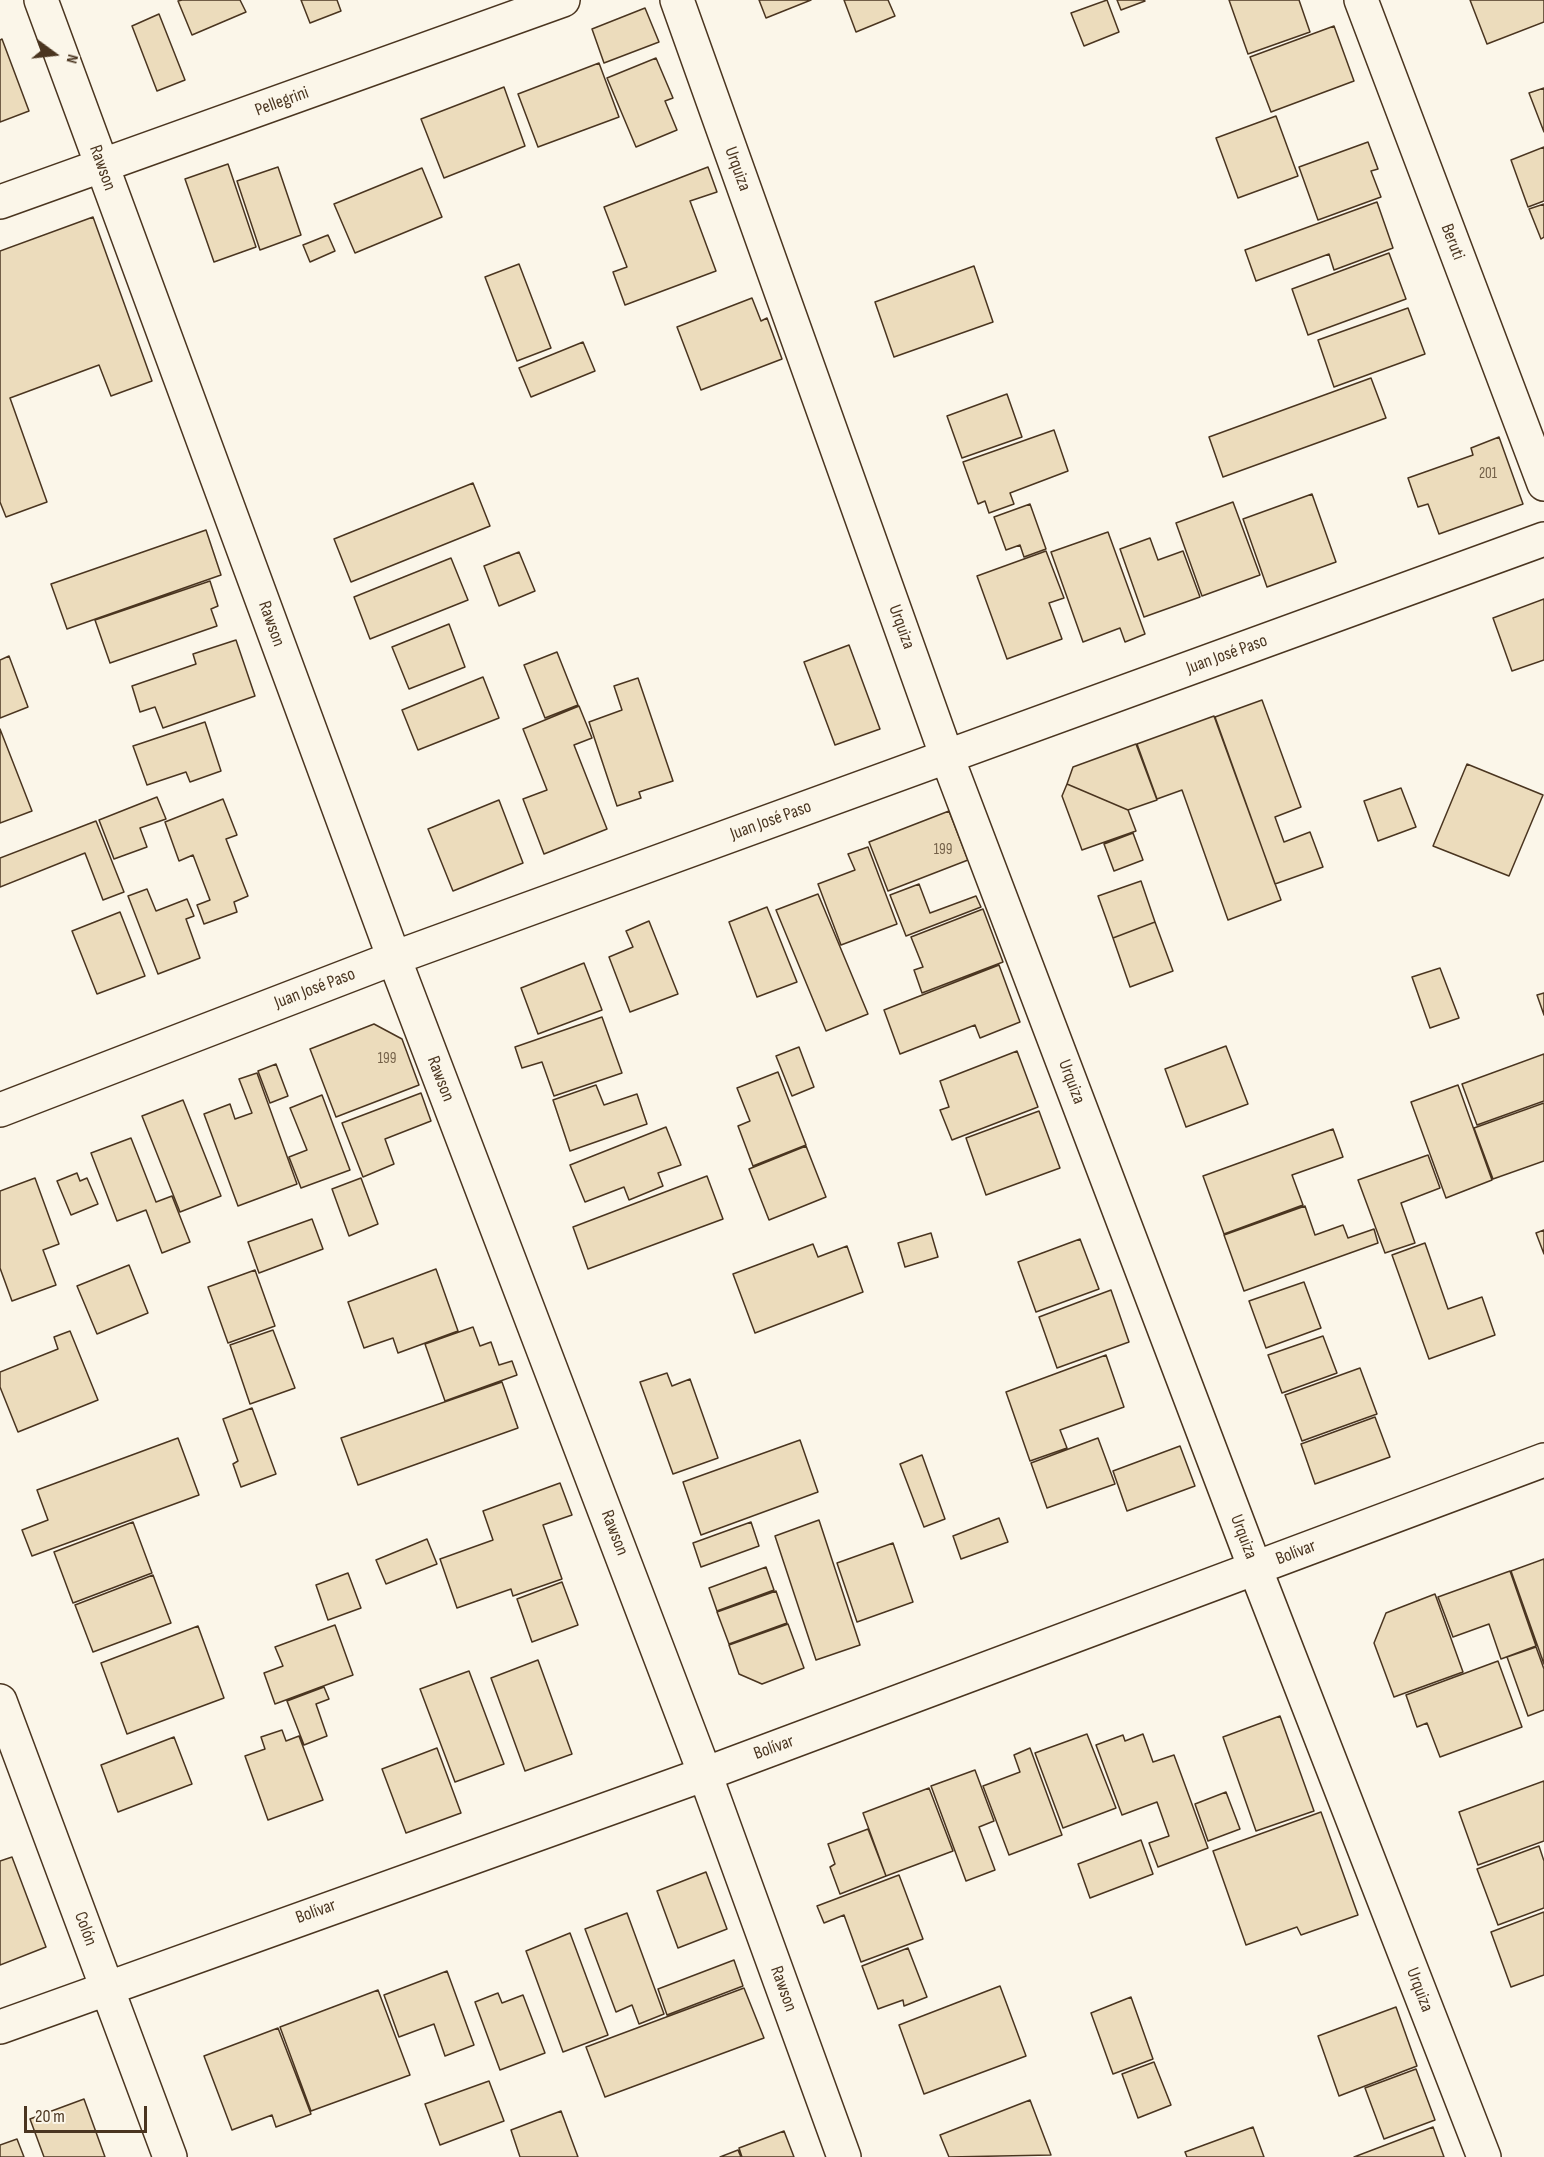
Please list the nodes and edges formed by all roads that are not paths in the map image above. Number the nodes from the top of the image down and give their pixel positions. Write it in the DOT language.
graph roads {
  1 [pos="41,0"];
  2 [pos="563,0"];
  3 [pos="677,0"];
  4 [pos="1360,0"];
  5 [pos="102,167"];
  6 [pos="0,202"];
  7 [pos="1544,484"];
  8 [pos="1544,539"];
  9 [pos="947,757"];
  10 [pos="394,958"];
  11 [pos="0,1110"];
  12 [pos="1544,1460"];
  13 [pos="1255,1568"];
  14 [pos="0,1701"];
  15 [pos="705,1774"];
  16 [pos="106,1987"];
  17 [pos="0,2027"];
  18 [pos="170,2157"];
  19 [pos="844,2157"];
  20 [pos="1485,2157"];
  1 -- 5 [label="street, Rawson"];
  2 -- 5 [label="street, Pellegrini"];
  3 -- 9 [label="street, Urquiza"];
  4 -- 7 [label="street, Beruti"];
  5 -- 6 [label="street, Pellegrini"];
  5 -- 10 [label="street, Rawson"];
  8 -- 9 [label="street, Juan José Paso"];
  9 -- 10 [label="street, Juan José Paso"];
  9 -- 13 [label="street, Urquiza"];
  10 -- 11 [label="street, Juan José Paso"];
  10 -- 15 [label="street, Rawson"];
  12 -- 13 [label="street, Bolívar"];
  13 -- 15 [label="street, Bolívar"];
  13 -- 20 [label="street, Urquiza"];
  14 -- 16 [label="street, Colón"];
  15 -- 16 [label="street, Bolívar"];
  15 -- 19 [label="street, Rawson"];
  16 -- 17 [label="street, Bolívar"];
  16 -- 18 [label="street, Colón"];
}
